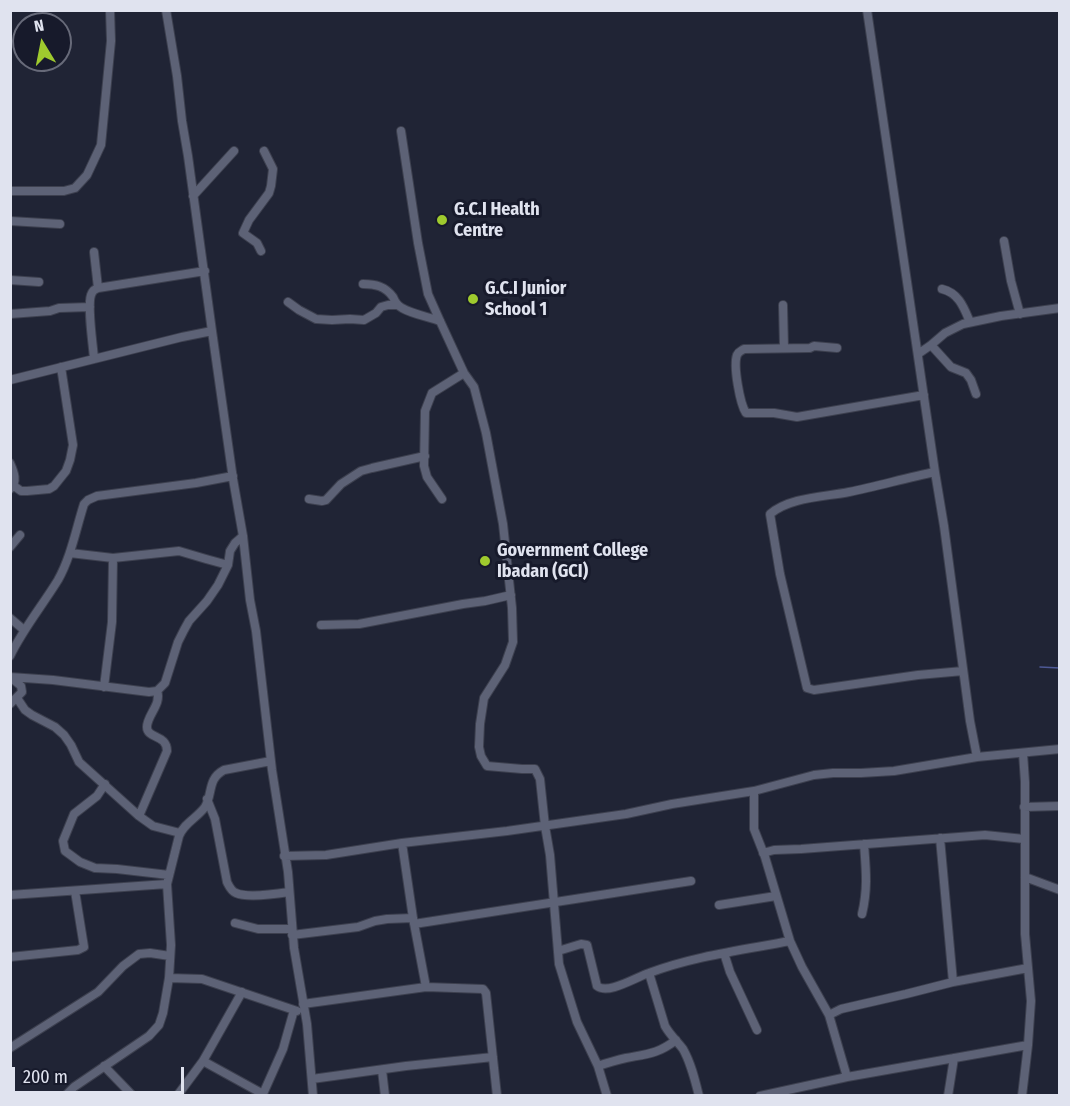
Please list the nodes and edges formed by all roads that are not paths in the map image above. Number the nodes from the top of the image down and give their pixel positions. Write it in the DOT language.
graph roads {
  1 [pos="110,10"];
  2 [pos="166,10"];
  3 [pos="867,10"];
  4 [pos="401,131"];
  5 [pos="234,151"];
  6 [pos="264,151"];
  7 [pos="10,192"];
  8 [pos="193,196"];
  9 [pos="10,221"];
  10 [pos="60,224"];
  11 [pos="1004,241"];
  12 [pos="261,251"];
  13 [pos="94,252"];
  14 [pos="205,271"];
  15 [pos="10,280"];
  16 [pos="39,282"];
  17 [pos="363,284"];
  18 [pos="98,288"];
  19 [pos="942,289"];
  20 [pos="288,302"];
  21 [pos="397,305"];
  22 [pos="783,305"];
  23 [pos="90,307"];
  24 [pos="1059,308"];
  25 [pos="10,314"];
  26 [pos="1020,315"];
  27 [pos="440,321"];
  28 [pos="970,322"];
  29 [pos="212,331"];
  30 [pos="931,345"];
  31 [pos="784,348"];
  32 [pos="837,348"];
  33 [pos="918,354"];
  34 [pos="93,359"];
  35 [pos="61,367"];
  36 [pos="464,372"];
  37 [pos="10,380"];
  38 [pos="976,394"];
  39 [pos="924,395"];
  40 [pos="425,456"];
  41 [pos="10,463"];
  42 [pos="935,472"];
  43 [pos="232,476"];
  44 [pos="12,488"];
  45 [pos="309,499"];
  46 [pos="442,499"];
  47 [pos="20,535"];
  48 [pos="243,537"];
  49 [pos="10,547"];
  50 [pos="70,553"];
  51 [pos="113,558"];
  52 [pos="228,565"];
  53 [pos="511,595"];
  54 [pos="10,618"];
  55 [pos="321,624"];
  56 [pos="24,630"];
  57 [pos="10,656"];
  58 [pos="963,671"];
  59 [pos="10,677"];
  60 [pos="104,687"];
  61 [pos="158,691"];
  62 [pos="14,701"];
  63 [pos="1059,749"];
  64 [pos="1023,753"];
  65 [pos="977,757"];
  66 [pos="271,761"];
  67 [pos="105,784"];
  68 [pos="754,791"];
  69 [pos="207,799"];
  70 [pos="1059,806"];
  71 [pos="1024,807"];
  72 [pos="139,816"];
  73 [pos="545,826"];
  74 [pos="180,833"];
  75 [pos="940,838"];
  76 [pos="1024,839"];
  77 [pos="402,843"];
  78 [pos="864,844"];
  79 [pos="762,849"];
  80 [pos="284,856"];
  81 [pos="169,875"];
  82 [pos="1025,877"];
  83 [pos="691,881"];
  84 [pos="167,885"];
  85 [pos="1059,890"];
  86 [pos="75,891"];
  87 [pos="289,892"];
  88 [pos="10,896"];
  89 [pos="776,896"];
  90 [pos="555,902"];
  91 [pos="719,905"];
  92 [pos="862,914"];
  93 [pos="413,921"];
  94 [pos="236,923"];
  95 [pos="292,932"];
  96 [pos="790,941"];
  97 [pos="558,951"];
  98 [pos="723,953"];
  99 [pos="170,956"];
  100 [pos="10,957"];
  101 [pos="1028,968"];
  102 [pos="649,973"];
  103 [pos="169,978"];
  104 [pos="953,982"];
  105 [pos="426,987"];
  106 [pos="242,992"];
  107 [pos="303,1004"];
  108 [pos="294,1010"];
  109 [pos="305,1013"];
  110 [pos="829,1015"];
  111 [pos="757,1030"];
  112 [pos="676,1040"];
  113 [pos="1028,1045"];
  114 [pos="10,1047"];
  115 [pos="493,1057"];
  116 [pos="954,1058"];
  117 [pos="203,1061"];
  118 [pos="104,1066"];
  119 [pos="598,1066"];
  120 [pos="382,1070"];
  121 [pos="847,1077"];
  122 [pos="312,1079"];
  123 [pos="65,1095"];
  124 [pos="133,1095"];
  125 [pos="177,1095"];
  126 [pos="313,1095"];
  127 [pos="386,1095"];
  128 [pos="497,1095"];
  129 [pos="607,1095"];
  130 [pos="699,1095"];
  131 [pos="760,1095"];
  132 [pos="948,1095"];
  133 [pos="1022,1095"];
  1 -- 7 [label="street"];
  2 -- 8 [label="street"];
  3 -- 33 [label="street"];
  4 -- 27 [label="street"];
  5 -- 8 [label="street"];
  6 -- 12 [label="street"];
  8 -- 14 [label="street"];
  9 -- 10 [label="street"];
  11 -- 26 [label="street"];
  13 -- 18 [label="street"];
  14 -- 18 [label="street"];
  14 -- 29 [label="street"];
  15 -- 16 [label="street"];
  17 -- 21 [label="street"];
  18 -- 23 [label="street"];
  19 -- 28 [label="street"];
  20 -- 21 [label="street"];
  21 -- 27 [label="street"];
  22 -- 31 [label="street"];
  23 -- 25 [label="street"];
  23 -- 34 [label="street"];
  24 -- 26 [label="street"];
  26 -- 28 [label="street"];
  27 -- 36 [label="street"];
  28 -- 30 [label="street"];
  29 -- 34 [label="street"];
  29 -- 43 [label="street"];
  30 -- 33 [label="street"];
  30 -- 38 [label="street"];
  31 -- 32 [label="street"];
  31 -- 39 [label="street"];
  33 -- 39 [label="street"];
  34 -- 35 [label="street"];
  35 -- 37 [label="street"];
  35 -- 44 [label="street"];
  36 -- 40 [label="street"];
  36 -- 53 [label="street"];
  39 -- 42 [label="street"];
  40 -- 45 [label="street"];
  40 -- 46 [label="street"];
  41 -- 44 [label="street"];
  42 -- 58 [label="street"];
  42 -- 58 [label="street"];
  43 -- 48 [label="street"];
  43 -- 50 [label="street"];
  47 -- 49 [label="street"];
  48 -- 52 [label="street"];
  48 -- 66 [label="street"];
  50 -- 51 [label="street"];
  50 -- 56 [label="street"];
  51 -- 52 [label="street"];
  51 -- 60 [label="street"];
  52 -- 61 [label="street"];
  53 -- 55 [label="street"];
  53 -- 73 [label="street"];
  54 -- 56 [label="street"];
  56 -- 57 [label="street"];
  58 -- 65 [label="street"];
  59 -- 60 [label="street"];
  59 -- 62 [label="street"];
  60 -- 61 [label="street"];
  61 -- 72 [label="street"];
  62 -- 67 [label="street"];
  63 -- 64 [label="street"];
  64 -- 65 [label="street"];
  64 -- 71 [label="street"];
  65 -- 68 [label="street"];
  66 -- 69 [label="street"];
  66 -- 80 [label="street"];
  67 -- 72 [label="street"];
  67 -- 81 [label="street"];
  68 -- 73 [label="street"];
  68 -- 79 [label="street"];
  69 -- 74 [label="street"];
  69 -- 87 [label="street"];
  70 -- 71 [label="street"];
  71 -- 76 [label="street"];
  72 -- 74 [label="street"];
  73 -- 77 [label="street"];
  73 -- 90 [label="street"];
  74 -- 81 [label="street"];
  75 -- 76 [label="street"];
  75 -- 78 [label="street"];
  75 -- 104 [label="street"];
  76 -- 82 [label="street"];
  77 -- 80 [label="street"];
  77 -- 93 [label="street"];
  78 -- 79 [label="street"];
  78 -- 92 [label="street"];
  79 -- 89 [label="street"];
  80 -- 87 [label="street"];
  81 -- 84 [label="street"];
  82 -- 85 [label="street"];
  82 -- 101 [label="street"];
  83 -- 90 [label="street"];
  84 -- 86 [label="street"];
  84 -- 99 [label="street"];
  86 -- 88 [label="street"];
  86 -- 100 [label="street"];
  87 -- 95 [label="street"];
  89 -- 91 [label="street"];
  89 -- 96 [label="street"];
  90 -- 93 [label="street"];
  90 -- 97 [label="street"];
  93 -- 95 [label="street"];
  93 -- 105 [label="street"];
  94 -- 95 [label="street"];
  95 -- 107 [label="street"];
  96 -- 98 [label="street"];
  96 -- 110 [label="street"];
  97 -- 102 [label="street"];
  97 -- 119 [label="street"];
  98 -- 102 [label="street"];
  98 -- 111 [label="street"];
  99 -- 103 [label="street"];
  99 -- 114 [label="street"];
  101 -- 104 [label="street"];
  101 -- 113 [label="street"];
  102 -- 112 [label="street"];
  103 -- 106 [label="street"];
  103 -- 118 [label="street"];
  104 -- 110 [label="street"];
  105 -- 107 [label="street"];
  105 -- 115 [label="street"];
  106 -- 108 [label="street"];
  106 -- 117 [label="street"];
  107 -- 109 [label="street"];
  108 -- 109 [label="street"];
  108 -- 117 [label="street"];
  109 -- 122 [label="street"];
  110 -- 121 [label="street"];
  112 -- 119 [label="street"];
  112 -- 130 [label="street"];
  113 -- 116 [label="street"];
  113 -- 133 [label="street"];
  115 -- 120 [label="street"];
  115 -- 128 [label="street"];
  116 -- 121 [label="street"];
  116 -- 132 [label="street"];
  117 -- 125 [label="street"];
  118 -- 123 [label="street"];
  118 -- 124 [label="street"];
  119 -- 129 [label="street"];
  120 -- 122 [label="street"];
  120 -- 127 [label="street"];
  121 -- 131 [label="street"];
  122 -- 126 [label="street"];
}
